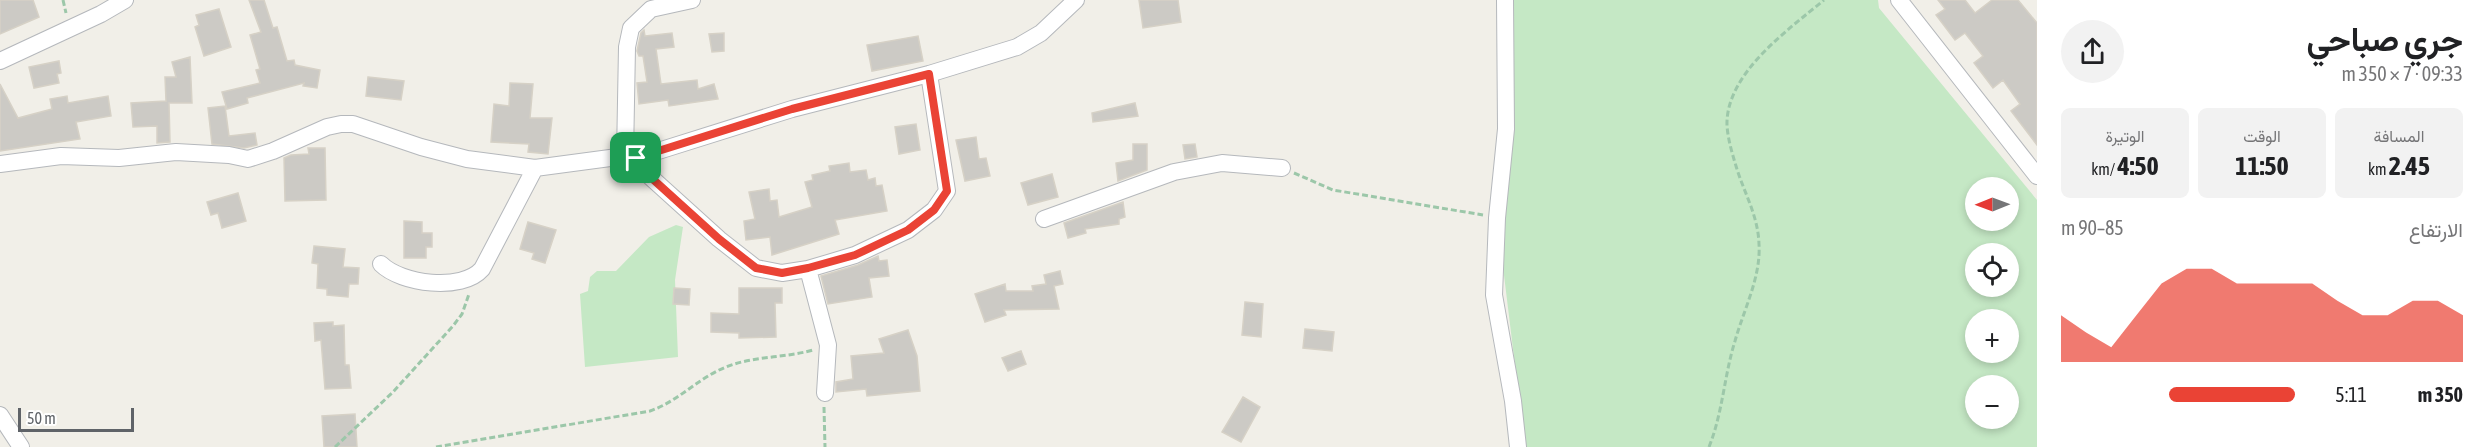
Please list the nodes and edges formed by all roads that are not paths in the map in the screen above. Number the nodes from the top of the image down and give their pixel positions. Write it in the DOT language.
graph roads {
  1 [pos="125,0"];
  2 [pos="692,0"];
  3 [pos="1076,0"];
  4 [pos="1505,0"];
  5 [pos="1899,0"];
  6 [pos="0,61"];
  7 [pos="929,74"];
  8 [pos="631,157"];
  9 [pos="0,164"];
  10 [pos="535,168"];
  11 [pos="1282,168"];
  12 [pos="2037,176"];
  13 [pos="1044,219"];
  14 [pos="381,264"];
  15 [pos="808,268"];
  16 [pos="825,393"];
  17 [pos="0,415"];
  18 [pos="21,447"];
  19 [pos="1518,447"];
  1 -- 6 [label="street"];
  2 -- 8 [label="street"];
  3 -- 7 [label="street"];
  4 -- 19 [label="street"];
  5 -- 12 [label="street"];
  7 -- 8 [label="street"];
  7 -- 15 [label="street"];
  8 -- 10 [label="street"];
  8 -- 15 [label="street"];
  9 -- 10 [label="street"];
  10 -- 14 [label="street"];
  11 -- 13 [label="street"];
  15 -- 16 [label="street"];
  17 -- 18 [label="street"];
}
